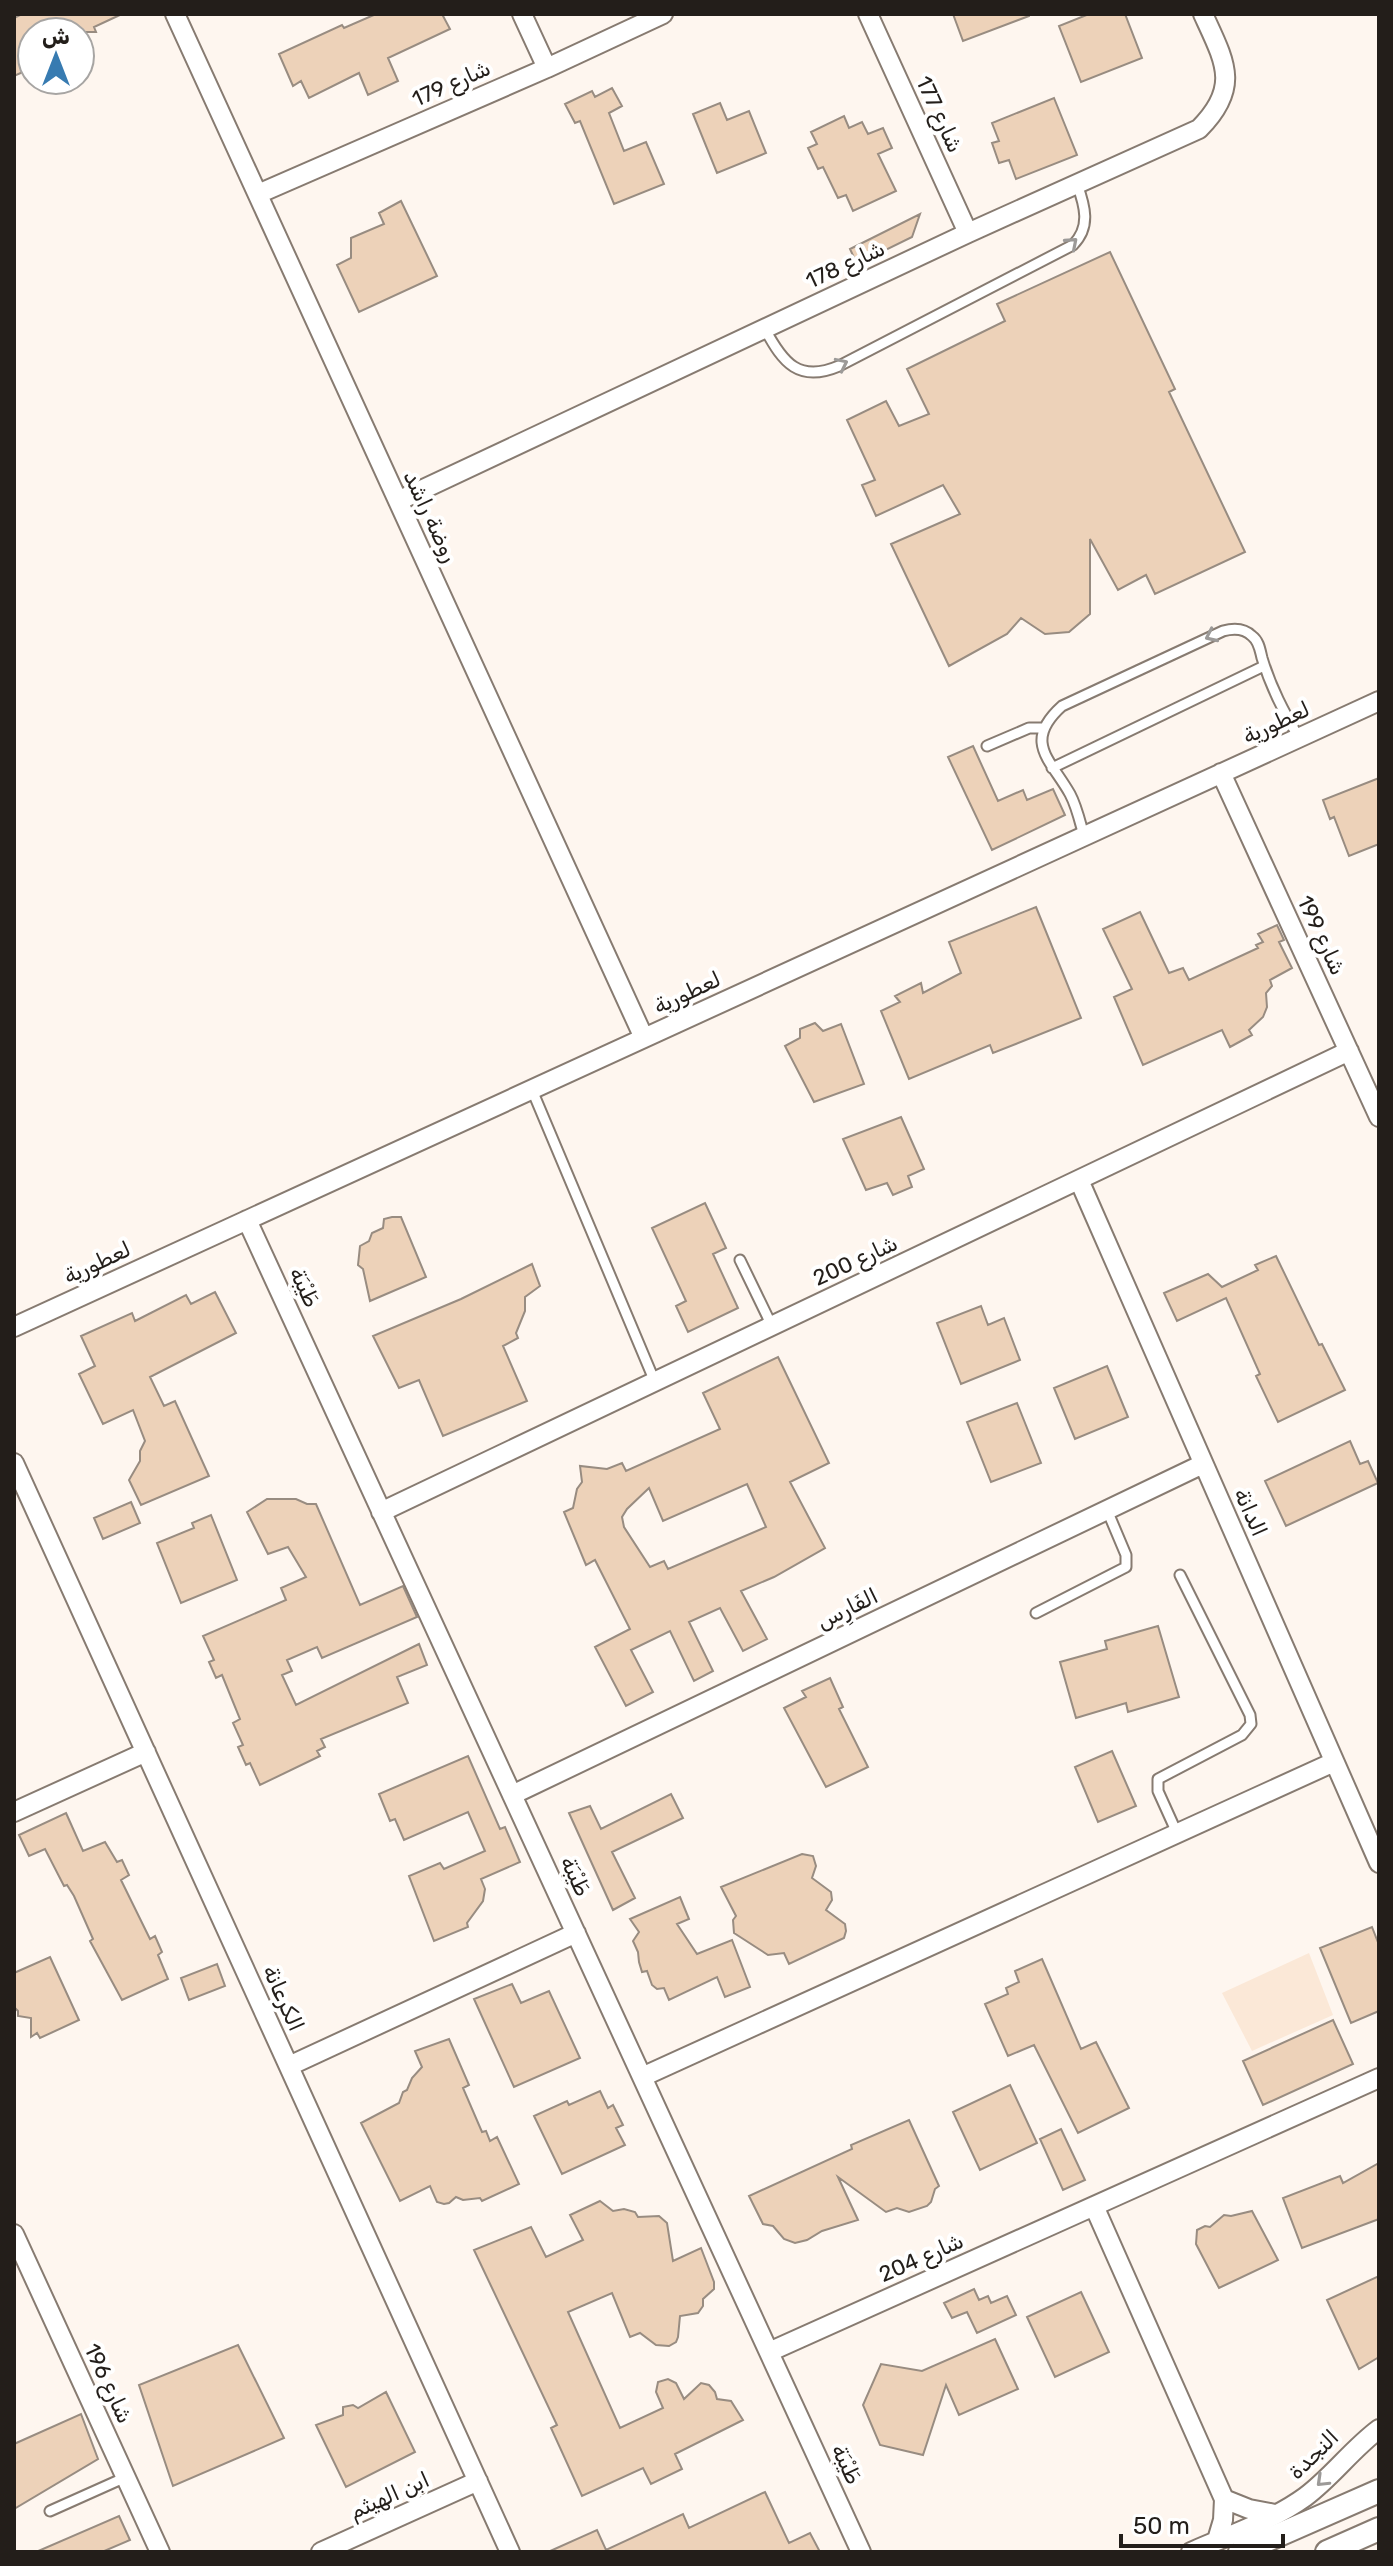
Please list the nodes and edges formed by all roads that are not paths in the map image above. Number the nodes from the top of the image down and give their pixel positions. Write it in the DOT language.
graph roads {
  1 [pos="175,14"];
  2 [pos="522,14"];
  3 [pos="663,14"];
  4 [pos="868,14"];
  5 [pos="1203,14"];
  6 [pos="547,68"];
  7 [pos="1077,184"];
  8 [pos="258,194"];
  9 [pos="968,233"];
  10 [pos="765,329"];
  11 [pos="398,501"];
  12 [pos="1264,666"];
  13 [pos="1379,701"];
  14 [pos="1044,728"];
  15 [pos="1299,738"];
  16 [pos="987,746"];
  17 [pos="1052,768"];
  18 [pos="1221,773"];
  19 [pos="1084,836"];
  20 [pos="644,1038"];
  21 [pos="1349,1051"];
  22 [pos="531,1089"];
  23 [pos="1379,1117"];
  24 [pos="1079,1180"];
  25 [pos="247,1220"];
  26 [pos="740,1260"];
  27 [pos="772,1326"];
  28 [pos="14,1327"];
  29 [pos="655,1382"];
  30 [pos="14,1463"];
  31 [pos="1203,1464"];
  32 [pos="1107,1510"];
  33 [pos="381,1512"];
  34 [pos="1180,1575"];
  35 [pos="1036,1613"];
  36 [pos="146,1752"];
  37 [pos="1334,1762"];
  38 [pos="512,1795"];
  39 [pos="14,1812"];
  40 [pos="1177,1833"];
  41 [pos="1379,1863"];
  42 [pos="576,1933"];
  43 [pos="289,2066"];
  44 [pos="642,2077"];
  45 [pos="1379,2078"];
  46 [pos="1094,2206"];
  47 [pos="14,2234"];
  48 [pos="769,2352"];
  49 [pos="1379,2429"];
  50 [pos="1379,2476"];
  51 [pos="126,2477"];
  52 [pos="478,2481"];
  53 [pos="1372,2494"];
  54 [pos="1224,2499"];
  55 [pos="50,2511"];
  56 [pos="1275,2514"];
  57 [pos="1379,2529"];
  58 [pos="1217,2540"];
  59 [pos="160,2552"];
  60 [pos="321,2552"];
  61 [pos="510,2552"];
  62 [pos="861,2552"];
  63 [pos="1191,2552"];
  64 [pos="1240,2552"];
  65 [pos="1327,2552"];
  1 -- 8 [label="street, روضة راشد"];
  2 -- 6 [label="street"];
  3 -- 6 [label="street, شارع 179"];
  4 -- 9 [label="street, شارع 177"];
  5 -- 7 [label="street, شارع 178"];
  6 -- 8 [label="street, شارع 179"];
  7 -- 9 [label="street, شارع 178"];
  10 -- 7 [label="lane, one-way"];
  8 -- 11 [label="street, روضة راشد"];
  9 -- 10 [label="street, شارع 178"];
  10 -- 11 [label="street, شارع 178"];
  11 -- 20 [label="street, روضة راشد"];
  12 -- 14 [label="lane, one-way"];
  12 -- 15 [label="lane"];
  12 -- 17 [label="lane"];
  13 -- 15 [label="street, لعطورية"];
  14 -- 16 [label="lane"];
  14 -- 17 [label="lane"];
  15 -- 18 [label="street, لعطورية"];
  17 -- 19 [label="lane"];
  18 -- 19 [label="street, لعطورية"];
  18 -- 21 [label="street, شارع 199"];
  19 -- 20 [label="street, لعطورية"];
  20 -- 22 [label="street, لعطورية"];
  21 -- 23 [label="street, شارع 199"];
  21 -- 24 [label="street, شارع 200"];
  22 -- 25 [label="street, لعطورية"];
  22 -- 29 [label="lane"];
  24 -- 27 [label="street, شارع 200"];
  24 -- 31 [label="street, الدانة"];
  25 -- 28 [label="street, لعطورية"];
  25 -- 33 [label="street, طَيْبَة"];
  26 -- 27 [label="lane"];
  27 -- 29 [label="street, شارع 200"];
  29 -- 33 [label="street, شارع 200"];
  30 -- 36 [label="street, الكرعانة"];
  31 -- 32 [label="street, الفَارِس"];
  31 -- 37 [label="street, الدانة"];
  32 -- 35 [label="lane"];
  32 -- 38 [label="street, الفَارِس"];
  33 -- 38 [label="street, طَيْبَة"];
  34 -- 40 [label="lane"];
  36 -- 39 [label="street"];
  36 -- 43 [label="street, الكرعانة"];
  37 -- 40 [label="street"];
  37 -- 41 [label="street, الدانة"];
  38 -- 42 [label="street, طَيْبَة"];
  40 -- 44 [label="street"];
  42 -- 43 [label="street"];
  42 -- 44 [label="street, طَيْبَة"];
  43 -- 52 [label="street, الكرعانة"];
  44 -- 48 [label="street, طَيْبَة"];
  45 -- 46 [label="street, شارع 204"];
  46 -- 48 [label="street, شارع 204"];
  46 -- 54 [label="street"];
  47 -- 51 [label="street, شارع 196"];
  48 -- 62 [label="street, طَيْبَة"];
  49 -- 56 [label="street, النجدة, one-way"];
  50 -- 53 [label="street"];
  51 -- 55 [label="lane"];
  51 -- 59 [label="street, شارع 196"];
  52 -- 60 [label="street, ابن الهيثم"];
  52 -- 61 [label="street, الكرعانة"];
  53 -- 64 [label="street"];
  54 -- 56 [label="street"];
  54 -- 58 [label="street"];
  56 -- 58 [label="street, النجدة"];
  57 -- 65 [label="street"];
  58 -- 63 [label="street, النجدة"];
}
